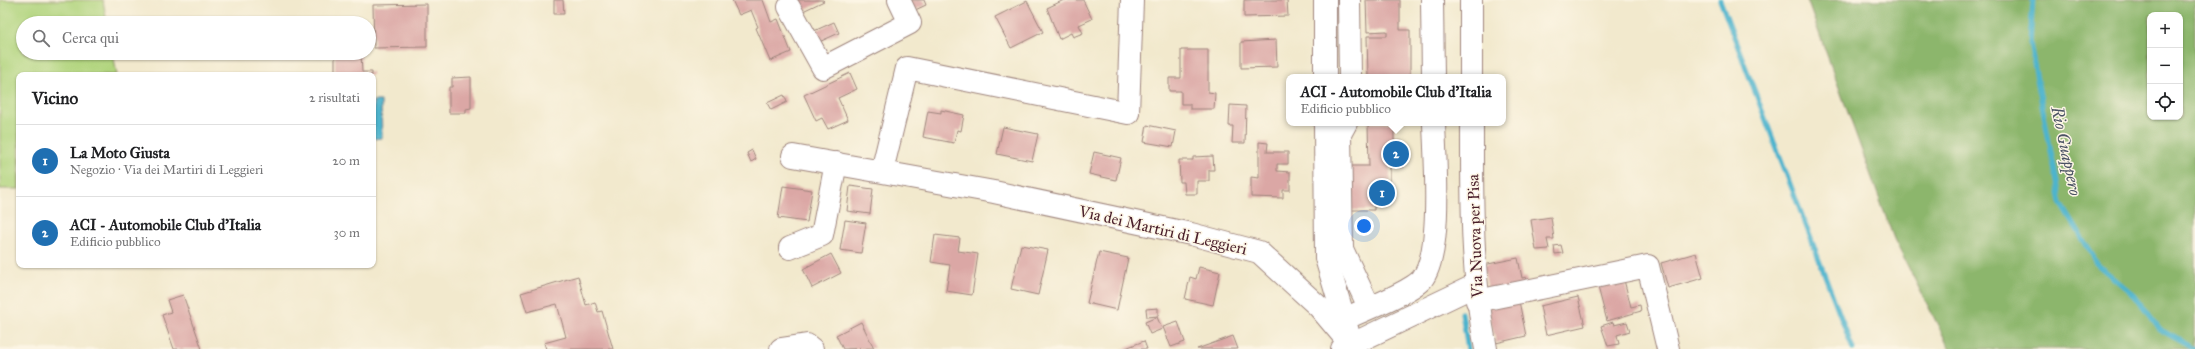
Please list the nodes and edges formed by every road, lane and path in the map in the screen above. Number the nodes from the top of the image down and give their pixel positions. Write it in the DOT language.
graph roads {
  1 [pos="900,0"];
  2 [pos="1132,0"];
  3 [pos="1325,0"];
  4 [pos="1348,0"];
  5 [pos="1432,0"];
  6 [pos="1471,0"];
  7 [pos="789,7"];
  8 [pos="1325,74"];
  9 [pos="1350,74"];
  10 [pos="1433,74"];
  11 [pos="1471,74"];
  12 [pos="1325,126"];
  13 [pos="1344,126"];
  14 [pos="1434,126"];
  15 [pos="1472,126"];
  16 [pos="793,156"];
  17 [pos="836,163"];
  18 [pos="882,171"];
  19 [pos="790,248"];
  20 [pos="1340,268"];
  21 [pos="1476,293"];
  22 [pos="1369,307"];
  23 [pos="1344,319"];
  24 [pos="1347,347"];
  25 [pos="781,349"];
  26 [pos="812,349"];
  27 [pos="1486,349"];
  28 [pos="1668,349"];
  1 -- 7 [label="street"];
  2 -- 18 [label="street"];
  3 -- 8 [label="street"];
  4 -- 9 [label="street"];
  5 -- 10 [label="street"];
  6 -- 11 [label="street"];
  12 -- 20 [label="street"];
  13 -- 20 [label="street"];
  14 -- 22 [label="street"];
  15 -- 21 [label="street, Via Nuova per Pisa"];
  16 -- 17 [label="street, Via dei Martiri di Leggieri"];
  17 -- 18 [label="street, Via dei Martiri di Leggieri"];
  17 -- 19 [label="street"];
  18 -- 24 [label="street, Via dei Martiri di Leggieri"];
  20 -- 22 [label="street"];
  20 -- 23 [label="street"];
  21 -- 24 [label="street"];
  21 -- 27 [label="street, Via Nuova per Pisa"];
  21 -- 28 [label="street"];
  22 -- 23 [label="street"];
  23 -- 24 [label="street"];
  25 -- 26 [label="street"];
}
